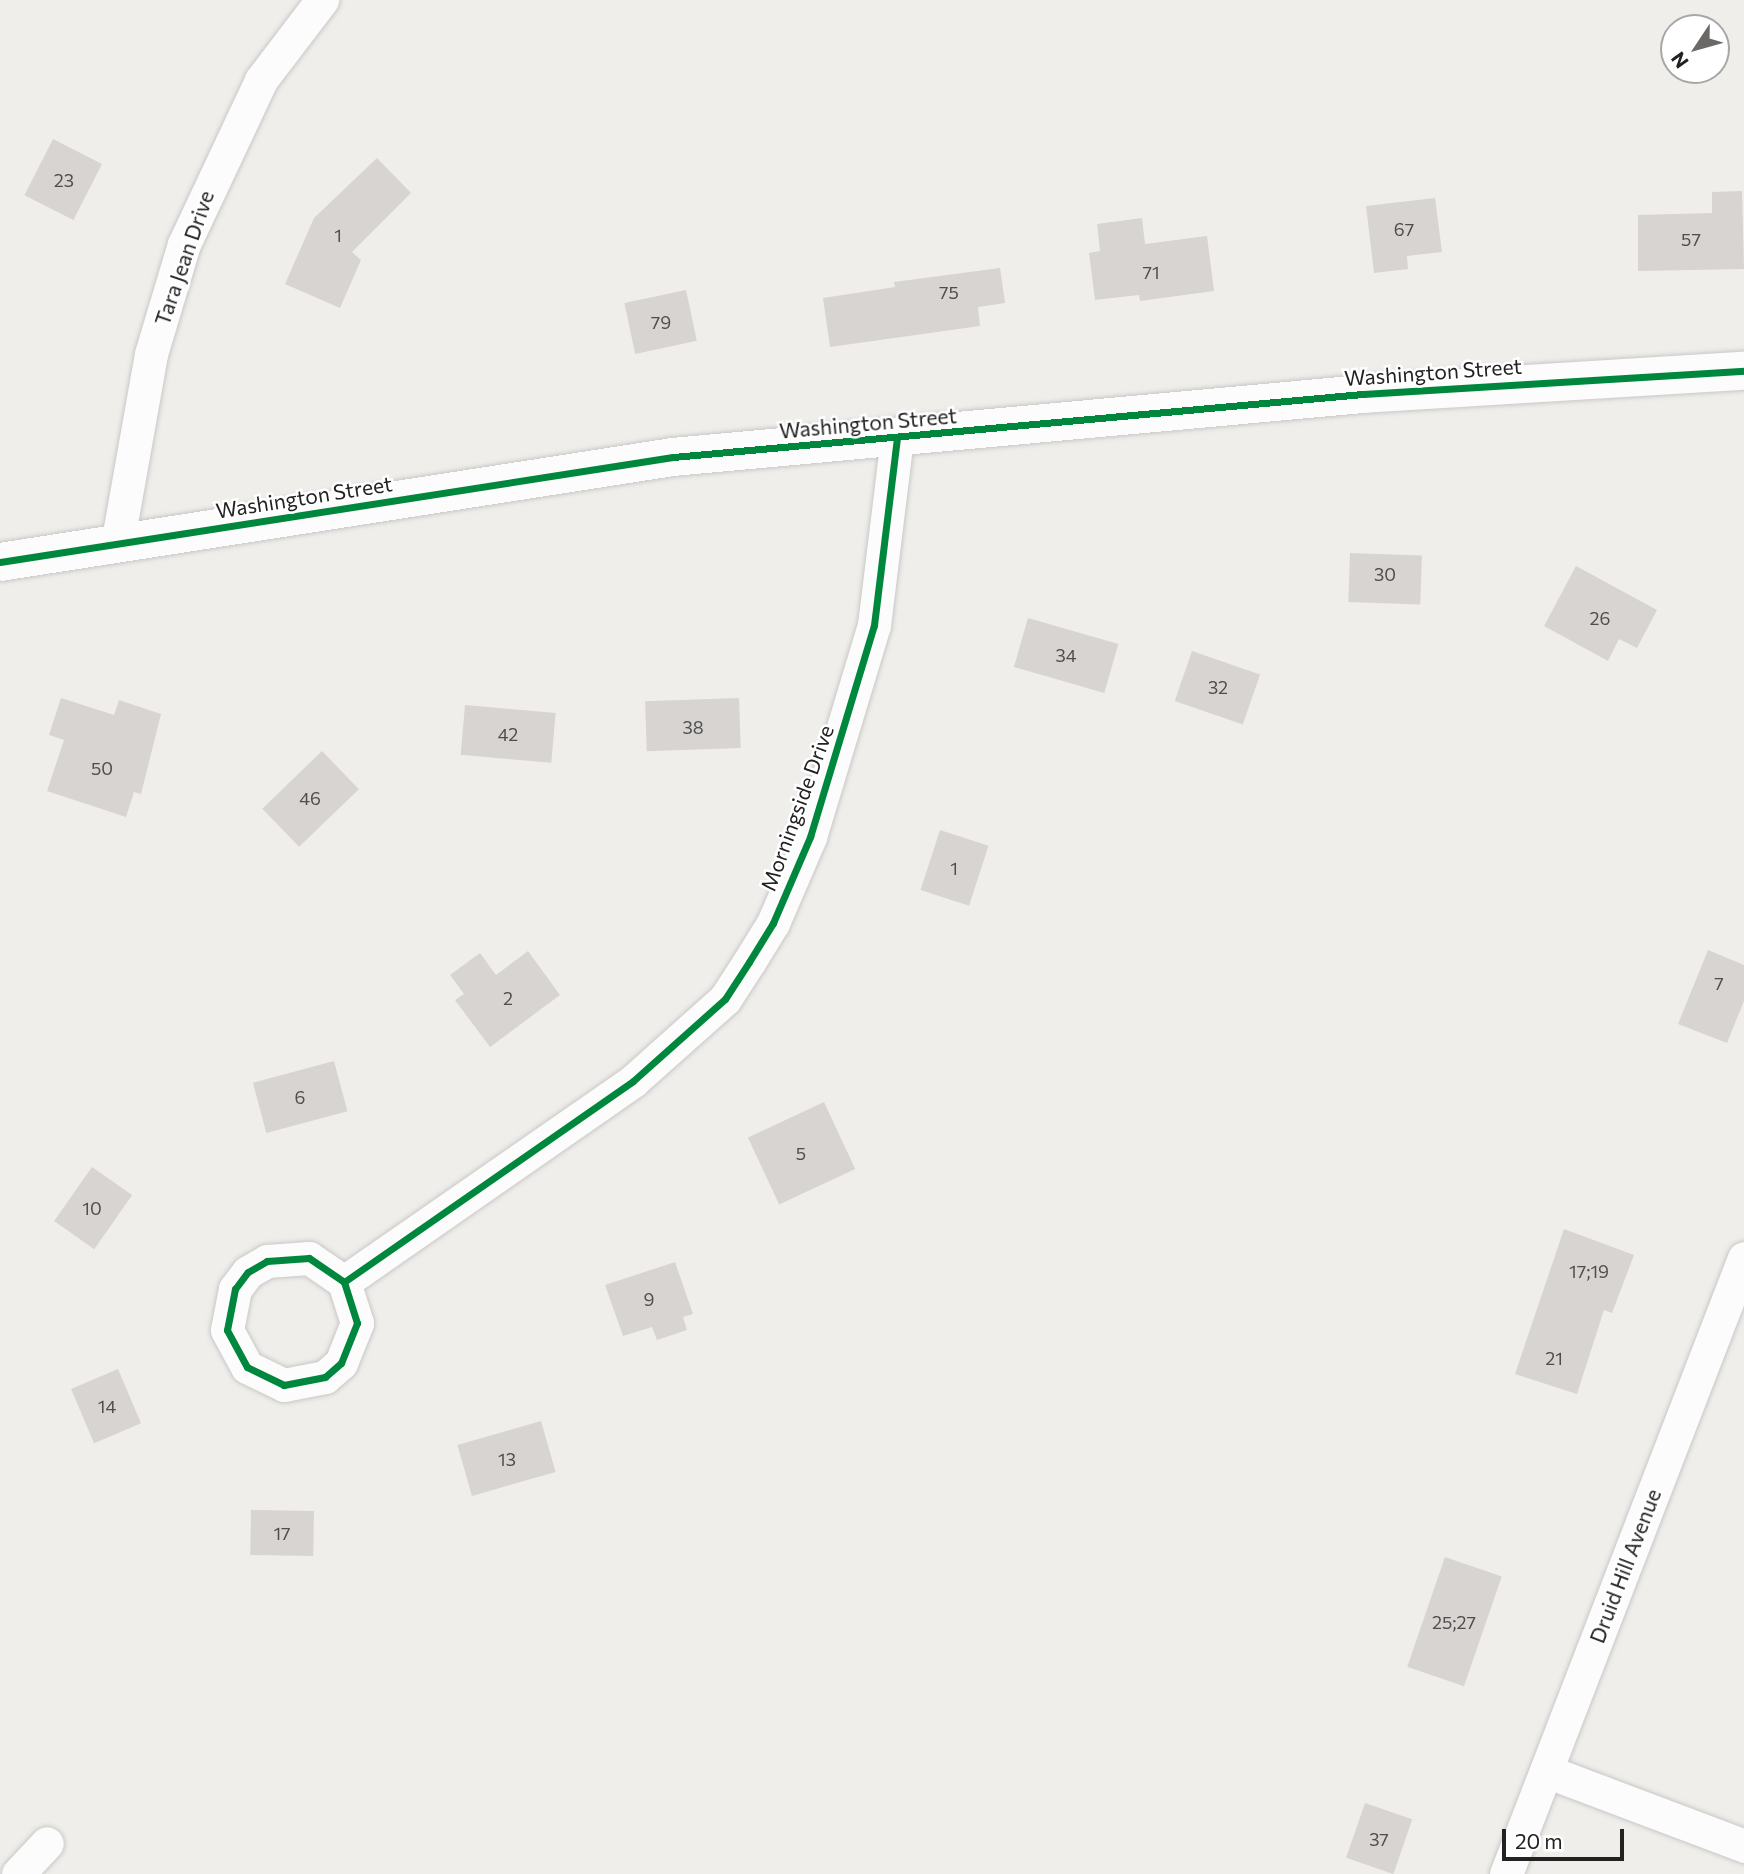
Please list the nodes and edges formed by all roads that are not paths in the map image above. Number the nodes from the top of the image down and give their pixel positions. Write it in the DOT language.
graph roads {
  1 [pos="322,0"];
  2 [pos="1744,371"];
  3 [pos="897,438"];
  4 [pos="117,545"];
  5 [pos="0,562"];
  6 [pos="1744,1258"];
  7 [pos="344,1282"];
  8 [pos="1546,1771"];
  9 [pos="47,1843"];
  10 [pos="1744,1846"];
  11 [pos="18,1874"];
  12 [pos="1506,1874"];
  1 -- 4 [label="street, Tara Jean Drive"];
  2 -- 3 [label="street, Washington Street"];
  3 -- 4 [label="street, Washington Street"];
  3 -- 7 [label="street, Morningside Drive"];
  4 -- 5 [label="street, Washington Street"];
  6 -- 8 [label="street, Druid Hill Avenue"];
  8 -- 10 [label="street"];
  8 -- 12 [label="street, Druid Hill Avenue"];
  9 -- 11 [label="street"];
}
